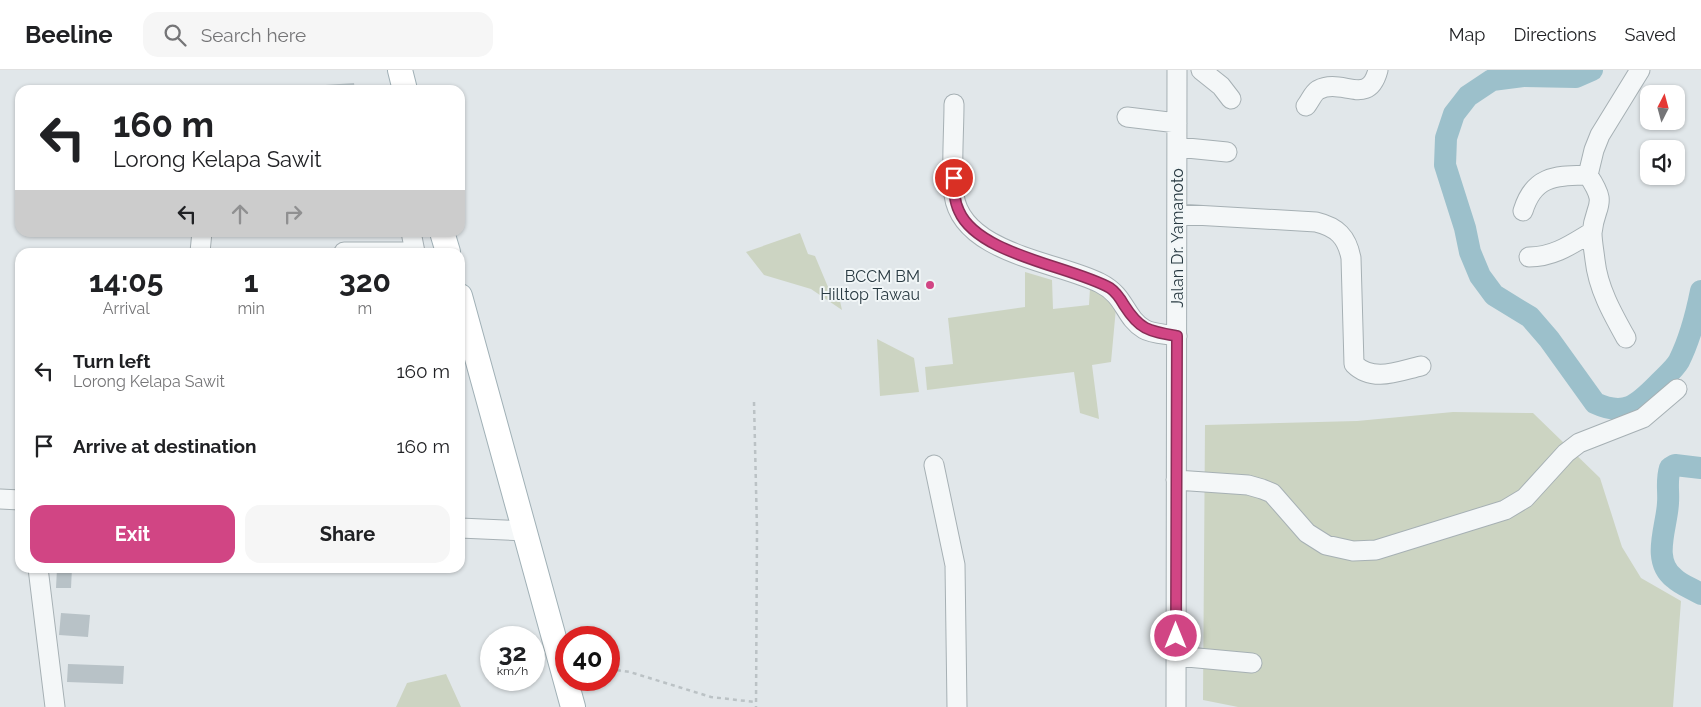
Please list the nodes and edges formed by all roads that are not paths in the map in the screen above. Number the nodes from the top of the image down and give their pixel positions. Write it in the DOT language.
graph roads {
  1 [pos="400,70"];
  2 [pos="1177,70"];
  3 [pos="1201,70"];
  4 [pos="1378,70"];
  5 [pos="1640,70"];
  6 [pos="404,85"];
  7 [pos="1230,99"];
  8 [pos="954,104"];
  9 [pos="1306,106"];
  10 [pos="1128,117"];
  11 [pos="1177,123"];
  12 [pos="1177,147"];
  13 [pos="1228,152"];
  14 [pos="1588,175"];
  15 [pos="1523,211"];
  16 [pos="1177,214"];
  17 [pos="1592,232"];
  18 [pos="1529,257"];
  19 [pos="465,314"];
  20 [pos="1177,336"];
  21 [pos="1626,338"];
  22 [pos="1421,366"];
  23 [pos="1677,389"];
  24 [pos="934,465"];
  25 [pos="1176,480"];
  26 [pos="0,499"];
  27 [pos="15,500"];
  28 [pos="465,528"];
  29 [pos="525,531"];
  30 [pos="39,573"];
  31 [pos="1176,656"];
  32 [pos="1252,664"];
  33 [pos="55,707"];
  34 [pos="573,707"];
  35 [pos="957,707"];
  36 [pos="1176,707"];
  1 -- 6 [label="main road"];
  2 -- 11 [label="street, Jalan Dr. Yamanoto"];
  3 -- 7 [label="street"];
  4 -- 9 [label="street"];
  5 -- 14 [label="street"];
  8 -- 20 [label="street"];
  10 -- 11 [label="street"];
  11 -- 12 [label="street, Jalan Dr. Yamanoto"];
  12 -- 13 [label="street"];
  12 -- 16 [label="street, Jalan Dr. Yamanoto"];
  14 -- 15 [label="street"];
  14 -- 17 [label="street"];
  16 -- 20 [label="street, Jalan Dr. Yamanoto"];
  16 -- 22 [label="street"];
  17 -- 18 [label="street"];
  17 -- 21 [label="street"];
  19 -- 29 [label="main road"];
  20 -- 25 [label="street, Jalan Dr. Yamanoto"];
  23 -- 25 [label="street"];
  24 -- 35 [label="street"];
  25 -- 31 [label="street, Jalan Dr. Yamanoto"];
  26 -- 27 [label="street"];
  28 -- 29 [label="street"];
  29 -- 34 [label="main road"];
  30 -- 33 [label="street"];
  31 -- 32 [label="street"];
  31 -- 36 [label="street, Jalan Dr. Yamanoto"];
}
